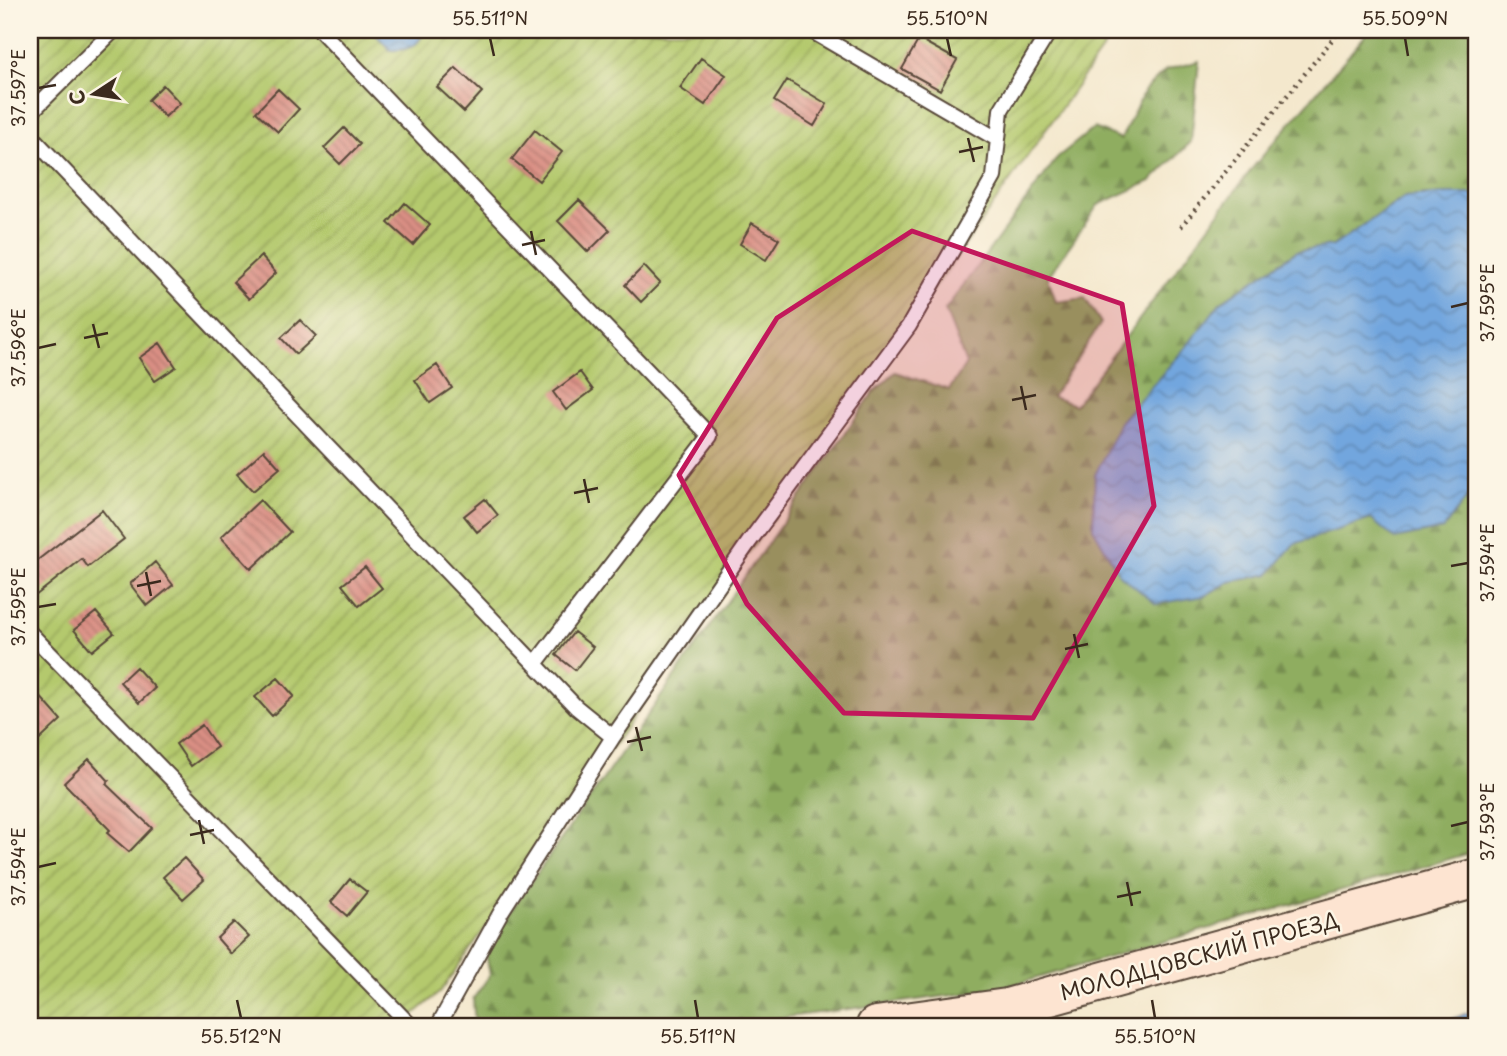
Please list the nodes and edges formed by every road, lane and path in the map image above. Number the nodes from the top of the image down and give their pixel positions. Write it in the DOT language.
graph roads {
  1 [pos="114,30"];
  2 [pos="320,30"];
  3 [pos="810,30"];
  4 [pos="1050,30"];
  5 [pos="1340,30"];
  6 [pos="30,113"];
  7 [pos="30,135"];
  8 [pos="997,139"];
  9 [pos="1181,227"];
  10 [pos="30,633"];
  11 [pos="535,664"];
  12 [pos="612,737"];
  13 [pos="1477,878"];
  14 [pos="411,1026"];
  15 [pos="438,1026"];
  16 [pos="876,1026"];
  1 -- 6 [label="lane"];
  2 -- 11 [label="lane"];
  3 -- 8 [label="lane"];
  4 -- 8 [label="lane"];
  5 -- 9 [label="path"];
  7 -- 11 [label="lane"];
  8 -- 12 [label="lane"];
  10 -- 14 [label="lane"];
  11 -- 12 [label="lane"];
  12 -- 15 [label="lane"];
  13 -- 16 [label="street, МОЛОДЦОВСКИЙ ПРОЕЗД"];
}
